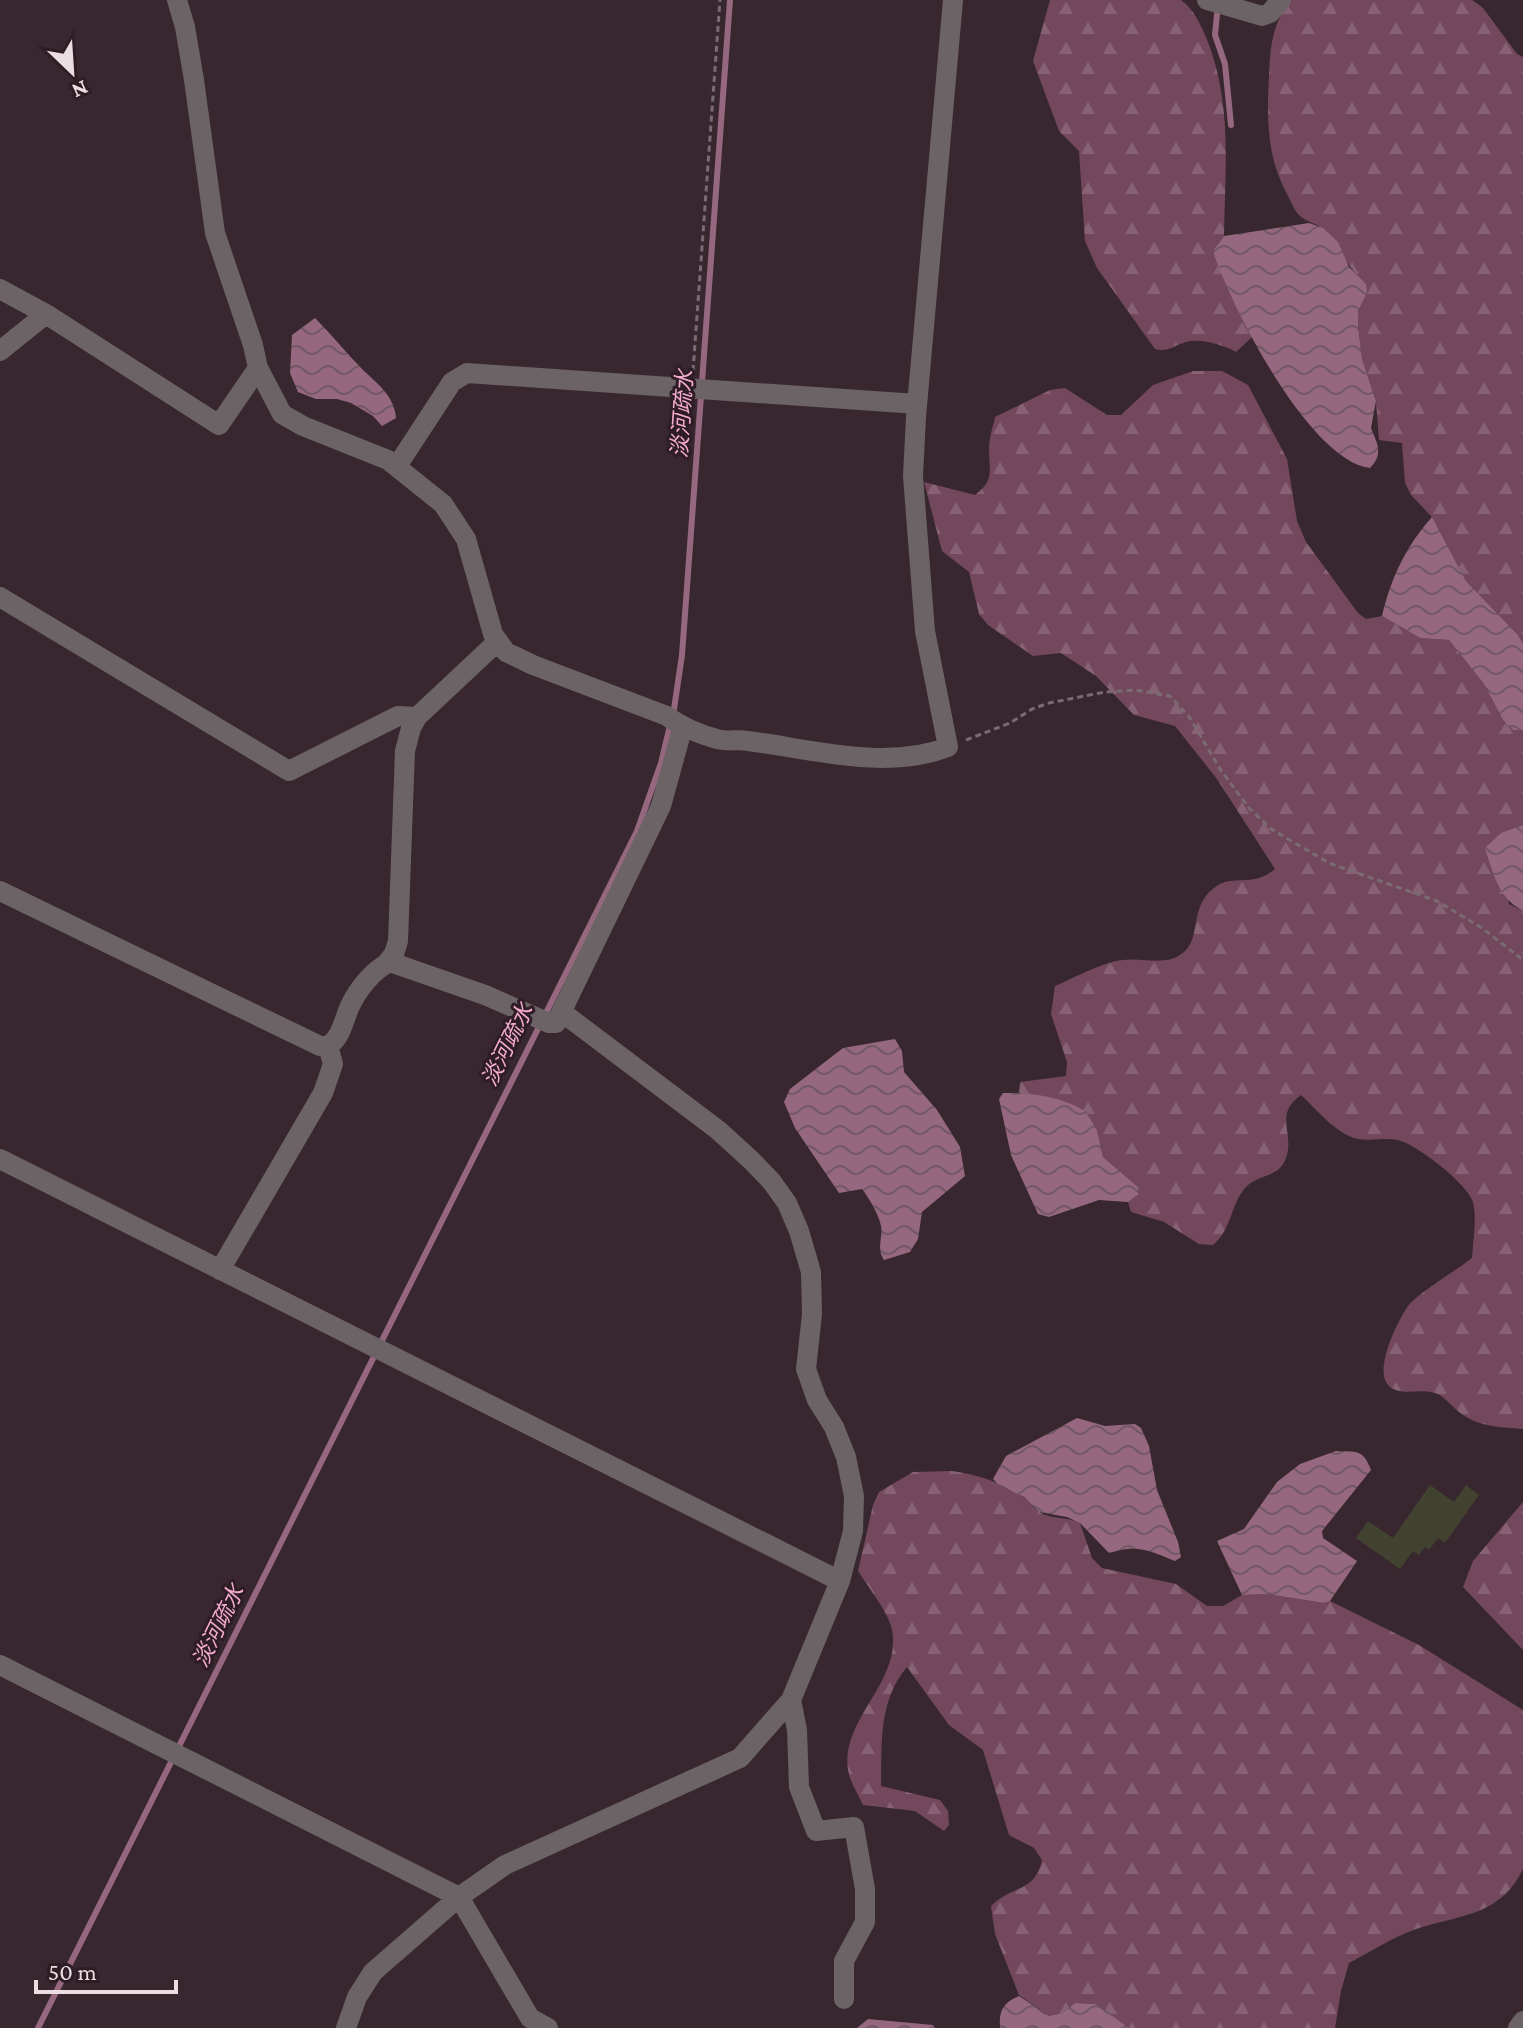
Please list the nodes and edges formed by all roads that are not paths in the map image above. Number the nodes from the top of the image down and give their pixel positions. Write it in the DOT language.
graph roads {
  1 [pos="177,0"];
  2 [pos="953,0"];
  3 [pos="1207,0"];
  4 [pos="1281,0"];
  5 [pos="0,289"];
  6 [pos="46,314"];
  7 [pos="0,351"];
  8 [pos="258,368"];
  9 [pos="917,404"];
  10 [pos="397,466"];
  11 [pos="0,597"];
  12 [pos="497,642"];
  13 [pos="417,717"];
  14 [pos="676,721"];
  15 [pos="0,891"];
  16 [pos="387,963"];
  17 [pos="550,1018"];
  18 [pos="328,1046"];
  19 [pos="0,1159"];
  20 [pos="220,1270"];
  21 [pos="840,1581"];
  22 [pos="0,1665"];
  23 [pos="791,1700"];
  24 [pos="459,1897"];
  25 [pos="844,1999"];
  26 [pos="1523,2021"];
  27 [pos="346,2028"];
  28 [pos="548,2028"];
  29 [pos="1518,2028"];
  1 -- 8 [label="street"];
  2 -- 9 [label="street"];
  3 -- 4 [label="street"];
  5 -- 6 [label="street"];
  6 -- 7 [label="street"];
  6 -- 8 [label="street"];
  8 -- 10 [label="street"];
  9 -- 10 [label="street"];
  9 -- 14 [label="street"];
  10 -- 12 [label="street"];
  11 -- 13 [label="street"];
  12 -- 13 [label="street"];
  12 -- 14 [label="street"];
  13 -- 16 [label="street"];
  14 -- 17 [label="street"];
  15 -- 18 [label="street"];
  16 -- 17 [label="street"];
  16 -- 18 [label="street"];
  17 -- 21 [label="street"];
  18 -- 20 [label="street"];
  19 -- 20 [label="street"];
  20 -- 21 [label="street"];
  21 -- 23 [label="street"];
  22 -- 24 [label="street"];
  23 -- 24 [label="street"];
  23 -- 25 [label="street"];
  24 -- 27 [label="street"];
  24 -- 28 [label="street"];
  26 -- 29 [label="street"];
}
